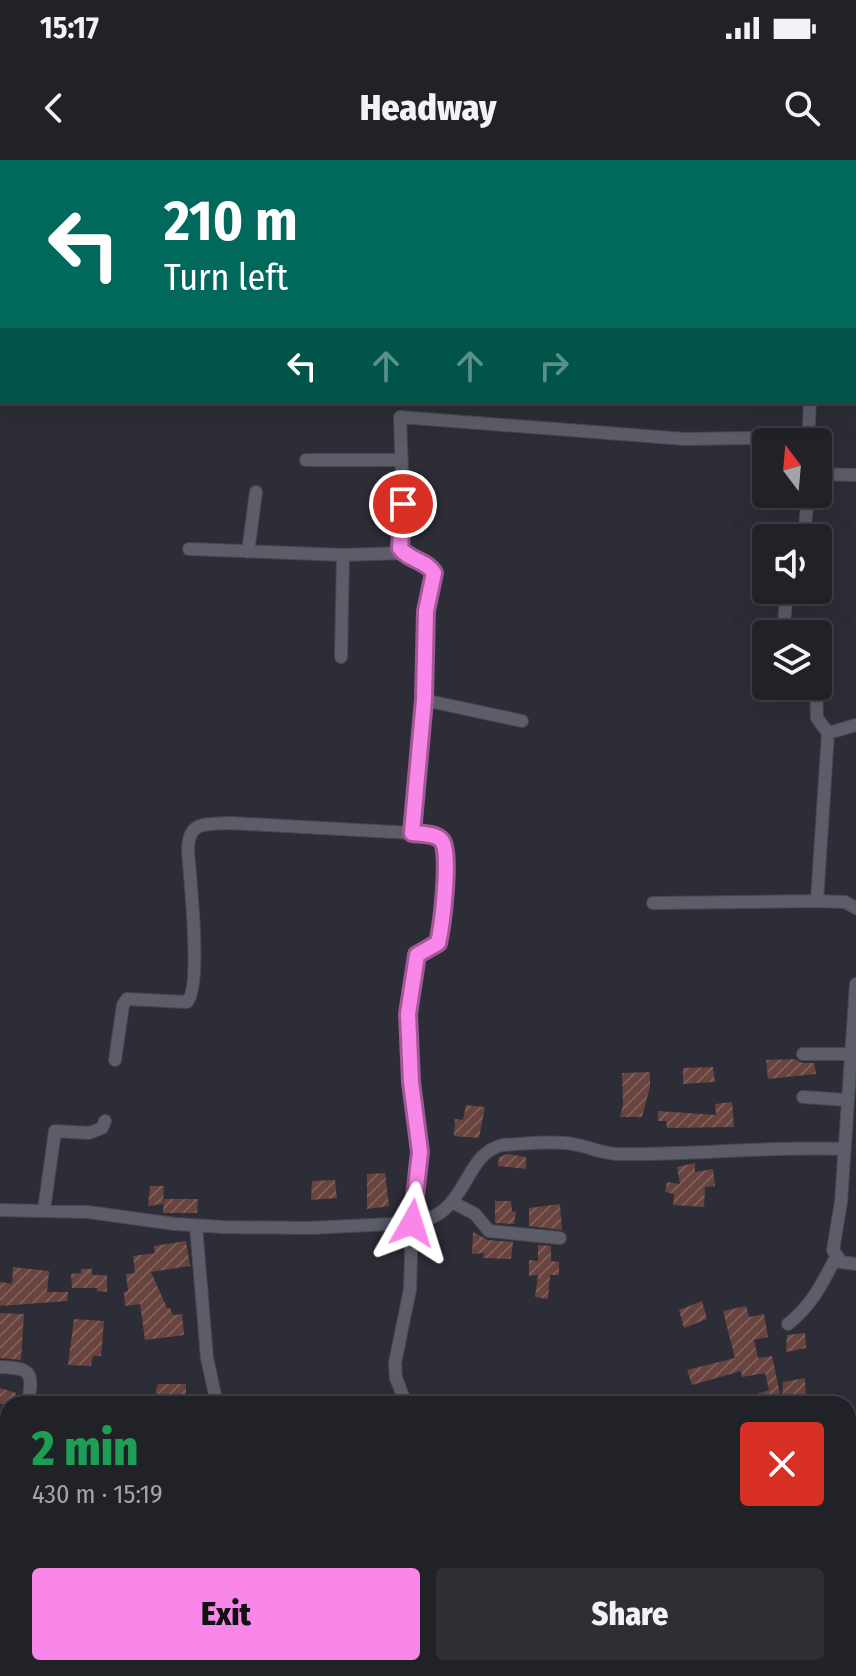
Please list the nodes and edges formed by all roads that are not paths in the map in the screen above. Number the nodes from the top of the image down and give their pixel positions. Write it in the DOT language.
graph roads {
  1 [pos="399,404"];
  2 [pos="810,404"];
  3 [pos="400,417"];
  4 [pos="809,428"];
  5 [pos="752,440"];
  6 [pos="306,460"];
  7 [pos="402,460"];
  8 [pos="832,474"];
  9 [pos="856,475"];
  10 [pos="256,492"];
  11 [pos="189,549"];
  12 [pos="248,552"];
  13 [pos="404,553"];
  14 [pos="343,555"];
  15 [pos="341,657"];
  16 [pos="424,700"];
  17 [pos="816,700"];
  18 [pos="522,721"];
  19 [pos="856,725"];
  20 [pos="828,733"];
  21 [pos="412,833"];
  22 [pos="817,901"];
  23 [pos="653,903"];
  24 [pos="856,908"];
  25 [pos="856,984"];
  26 [pos="803,1054"];
  27 [pos="851,1054"];
  28 [pos="115,1060"];
  29 [pos="803,1097"];
  30 [pos="847,1100"];
  31 [pos="105,1121"];
  32 [pos="843,1149"];
  33 [pos="452,1202"];
  34 [pos="0,1210"];
  35 [pos="44,1210"];
  36 [pos="412,1223"];
  37 [pos="196,1226"];
  38 [pos="560,1238"];
  39 [pos="836,1257"];
  40 [pos="856,1264"];
  41 [pos="788,1324"];
  42 [pos="0,1367"];
  43 [pos="29,1396"];
  44 [pos="215,1396"];
  45 [pos="403,1396"];
  1 -- 3 [label="street"];
  2 -- 4 [label="street"];
  3 -- 5 [label="street"];
  3 -- 7 [label="street"];
  6 -- 7 [label="street"];
  7 -- 13 [label="street"];
  8 -- 9 [label="street"];
  10 -- 12 [label="street"];
  11 -- 12 [label="street"];
  12 -- 14 [label="street"];
  13 -- 14 [label="street"];
  13 -- 16 [label="street"];
  14 -- 15 [label="street"];
  16 -- 18 [label="street"];
  16 -- 21 [label="street"];
  17 -- 20 [label="street"];
  19 -- 20 [label="street"];
  20 -- 22 [label="street"];
  21 -- 28 [label="street"];
  21 -- 36 [label="street"];
  22 -- 23 [label="street"];
  22 -- 24 [label="street"];
  25 -- 27 [label="street"];
  26 -- 27 [label="street"];
  27 -- 30 [label="street"];
  29 -- 30 [label="street"];
  30 -- 32 [label="street"];
  31 -- 35 [label="street"];
  32 -- 33 [label="street"];
  32 -- 39 [label="street"];
  33 -- 36 [label="street"];
  33 -- 38 [label="street"];
  34 -- 35 [label="street"];
  35 -- 37 [label="street"];
  36 -- 37 [label="street"];
  36 -- 45 [label="street"];
  37 -- 44 [label="street"];
  39 -- 40 [label="street"];
  39 -- 41 [label="street"];
  42 -- 43 [label="street"];
}
